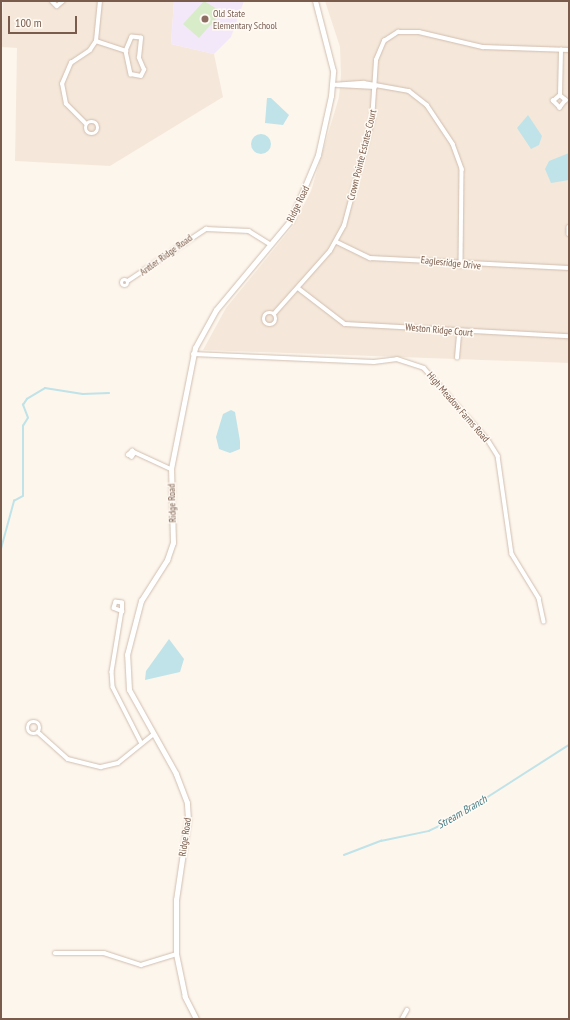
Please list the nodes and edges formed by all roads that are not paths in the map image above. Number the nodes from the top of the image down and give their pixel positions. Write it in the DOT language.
graph roads {
  1 [pos="52,1"];
  2 [pos="63,1"];
  3 [pos="100,1"];
  4 [pos="315,1"];
  5 [pos="96,41"];
  6 [pos="561,50"];
  7 [pos="569,50"];
  8 [pos="126,51"];
  9 [pos="332,85"];
  10 [pos="376,87"];
  11 [pos="560,95"];
  12 [pos="86,124"];
  13 [pos="569,227"];
  14 [pos="569,234"];
  15 [pos="337,242"];
  16 [pos="272,246"];
  17 [pos="461,266"];
  18 [pos="569,268"];
  19 [pos="128,281"];
  20 [pos="298,288"];
  21 [pos="274,314"];
  22 [pos="459,333"];
  23 [pos="569,336"];
  24 [pos="193,354"];
  25 [pos="457,358"];
  26 [pos="135,453"];
  27 [pos="172,469"];
  28 [pos="122,611"];
  29 [pos="544,621"];
  30 [pos="38,732"];
  31 [pos="154,734"];
  32 [pos="140,742"];
  33 [pos="55,953"];
  34 [pos="176,954"];
  35 [pos="407,1010"];
  36 [pos="196,1019"];
  37 [pos="402,1019"];
  1 -- 2 [label="street"];
  3 -- 5 [label="street"];
  4 -- 9 [label="street, Ridge Road"];
  5 -- 8 [label="street"];
  5 -- 12 [label="street"];
  6 -- 7 [label="street, Crown Pointe Estates Court"];
  6 -- 10 [label="street, Crown Pointe Estates Court"];
  6 -- 11 [label="street"];
  8 -- 8 [label="street"];
  9 -- 10 [label="street"];
  9 -- 16 [label="street, Ridge Road"];
  10 -- 15 [label="street, Crown Pointe Estates Court"];
  10 -- 17 [label="street"];
  13 -- 14 [label="street"];
  15 -- 17 [label="street, Eaglesridge Drive"];
  15 -- 20 [label="street, Crown Pointe Estates Court"];
  16 -- 19 [label="street, Antler Ridge Road"];
  16 -- 24 [label="street, Ridge Road"];
  17 -- 18 [label="street, Eaglesridge Drive"];
  20 -- 21 [label="street, Crown Pointe Estates Court"];
  20 -- 22 [label="street, Weston Ridge Court"];
  22 -- 23 [label="street, Weston Ridge Court"];
  22 -- 25 [label="street"];
  24 -- 27 [label="street, Ridge Road"];
  24 -- 29 [label="street, High Meadow Farms Road"];
  26 -- 27 [label="street"];
  27 -- 31 [label="street, Ridge Road"];
  28 -- 32 [label="street"];
  30 -- 32 [label="street"];
  31 -- 32 [label="street"];
  31 -- 34 [label="street, Ridge Road"];
  33 -- 34 [label="street"];
  34 -- 36 [label="street, Ridge Road"];
  35 -- 37 [label="street"];
}
